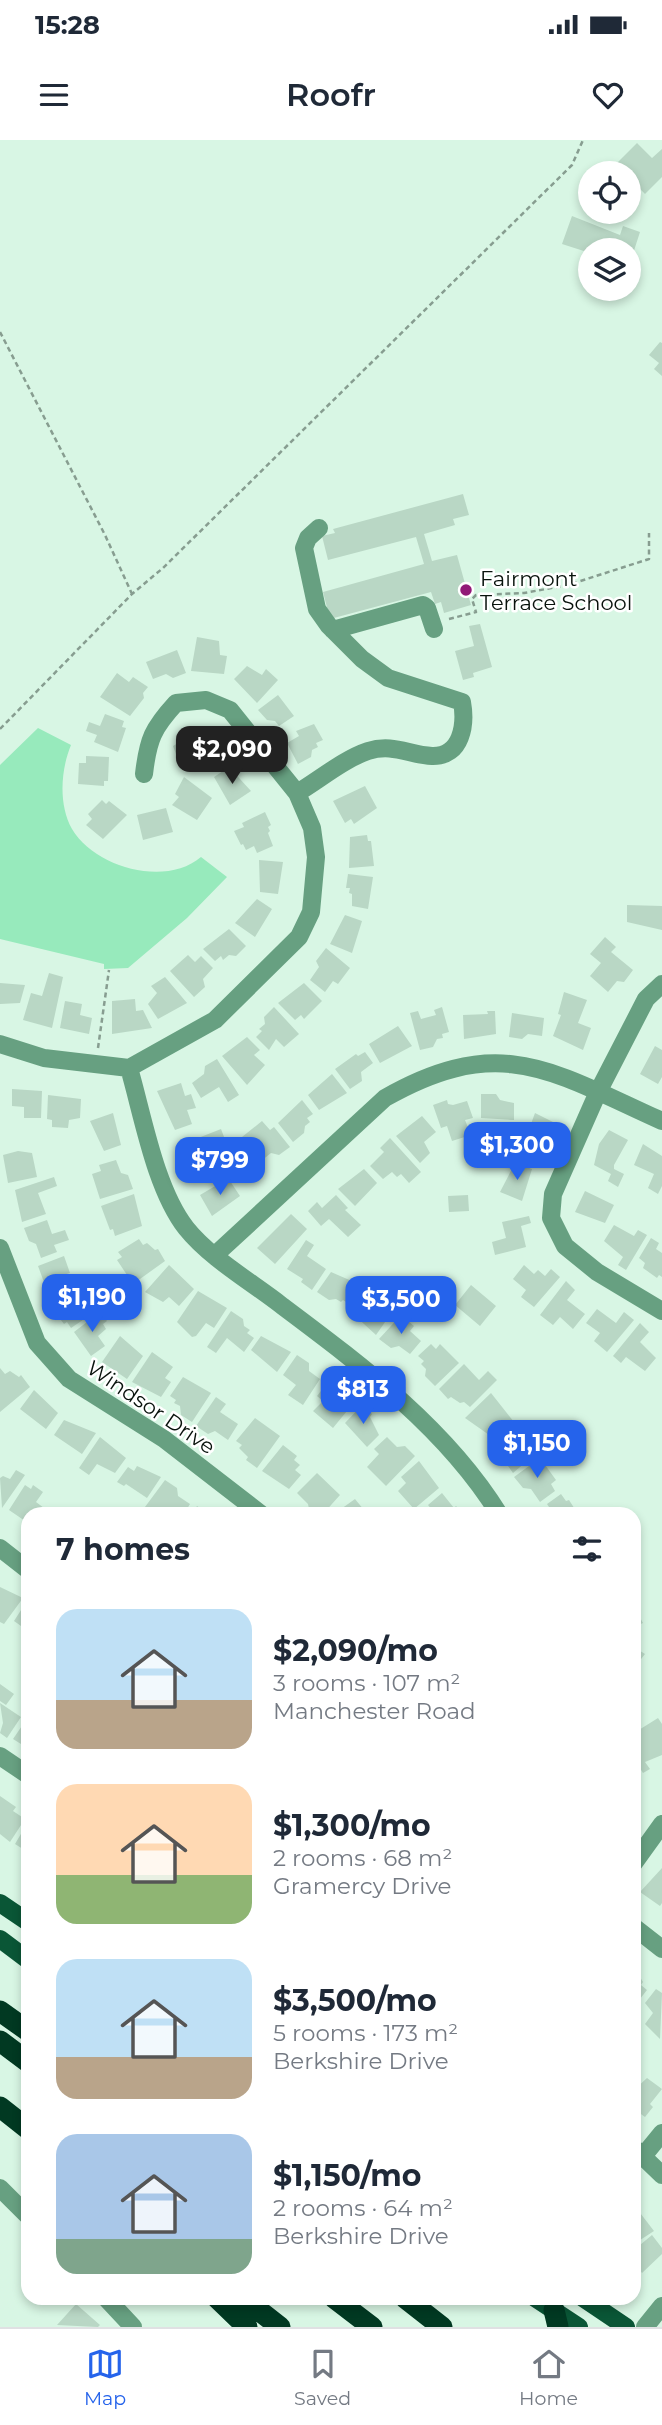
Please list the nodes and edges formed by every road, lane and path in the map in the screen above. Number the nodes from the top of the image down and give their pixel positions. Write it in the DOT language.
graph roads {
  1 [pos="583,140"];
  2 [pos="0,332"];
  3 [pos="319,528"];
  4 [pos="649,533"];
  5 [pos="132,594"];
  6 [pos="433,626"];
  7 [pos="333,630"];
  8 [pos="0,729"];
  9 [pos="144,774"];
  10 [pos="297,793"];
  11 [pos="109,970"];
  12 [pos="662,984"];
  13 [pos="0,1044"];
  14 [pos="96,1065"];
  15 [pos="129,1068"];
  16 [pos="598,1092"];
  17 [pos="662,1121"];
  18 [pos="0,1248"];
  19 [pos="215,1255"];
  20 [pos="662,1311"];
  21 [pos="252,1507"];
  22 [pos="495,1507"];
  23 [pos="0,1548"];
  24 [pos="21,1564"];
  25 [pos="0,1756"];
  26 [pos="21,1770"];
  27 [pos="662,1824"];
  28 [pos="641,1853"];
  29 [pos="0,1903"];
  30 [pos="21,1917"];
  31 [pos="641,1932"];
  32 [pos="0,1939"];
  33 [pos="662,1949"];
  34 [pos="21,1955"];
  35 [pos="0,2011"];
  36 [pos="21,2026"];
  37 [pos="0,2040"];
  38 [pos="21,2056"];
  39 [pos="0,2107"];
  40 [pos="21,2124"];
  41 [pos="662,2133"];
  42 [pos="641,2150"];
  43 [pos="641,2154"];
  44 [pos="662,2175"];
  45 [pos="0,2188"];
  46 [pos="21,2209"];
  47 [pos="111,2305"];
  48 [pos="224,2305"];
  49 [pos="252,2305"];
  50 [pos="343,2305"];
  51 [pos="414,2305"];
  52 [pos="542,2305"];
  53 [pos="593,2305"];
  54 [pos="662,2306"];
  55 [pos="556,2318"];
  56 [pos="124,2324"];
  57 [pos="247,2327"];
  58 [pos="280,2327"];
  59 [pos="372,2327"];
  60 [pos="442,2327"];
  61 [pos="579,2327"];
  62 [pos="626,2327"];
  63 [pos="645,2327"];
  1 -- 5 [label="path"];
  2 -- 5 [label="path"];
  3 -- 7 [label="street"];
  4 -- 6 [label="path"];
  5 -- 8 [label="path"];
  6 -- 7 [label="street"];
  7 -- 10 [label="street"];
  9 -- 10 [label="street"];
  10 -- 15 [label="street"];
  11 -- 14 [label="path"];
  12 -- 16 [label="street"];
  13 -- 14 [label="street"];
  14 -- 15 [label="street"];
  15 -- 19 [label="street"];
  16 -- 17 [label="street"];
  16 -- 19 [label="street"];
  16 -- 20 [label="street"];
  18 -- 21 [label="street, Windsor Drive"];
  19 -- 22 [label="street"];
  23 -- 24 [label="street"];
  25 -- 26 [label="street"];
  27 -- 28 [label="street"];
  29 -- 30 [label="main road"];
  31 -- 33 [label="street"];
  32 -- 34 [label="main road"];
  35 -- 36 [label="highway"];
  37 -- 38 [label="highway"];
  39 -- 40 [label="highway"];
  41 -- 42 [label="street"];
  43 -- 44 [label="street"];
  45 -- 46 [label="street"];
  47 -- 56 [label="street"];
  48 -- 57 [label="highway"];
  49 -- 58 [label="highway"];
  50 -- 59 [label="highway"];
  51 -- 60 [label="highway"];
  52 -- 55 [label="main road"];
  53 -- 62 [label="main road"];
  54 -- 63 [label="street"];
  55 -- 61 [label="main road"];
}
